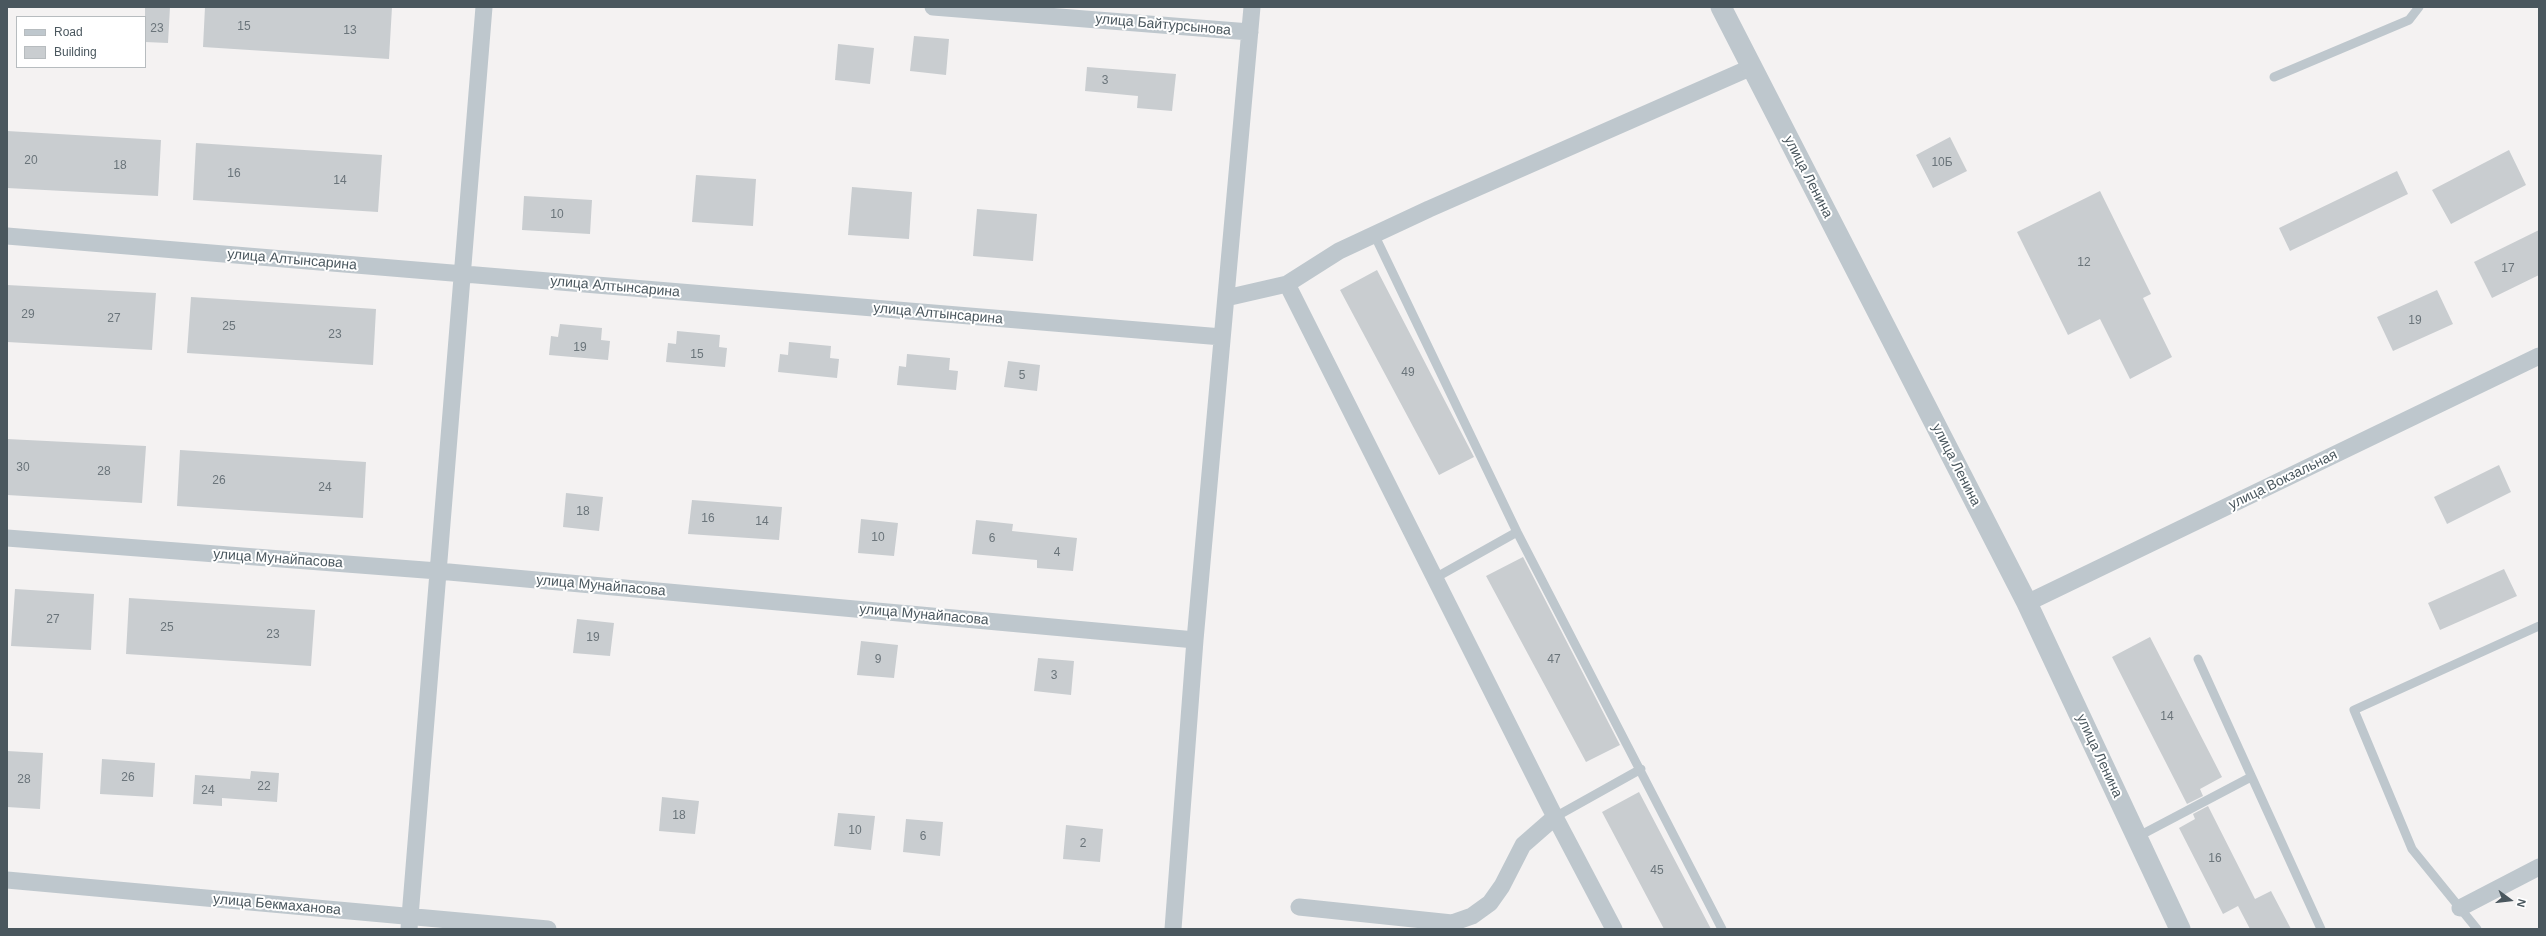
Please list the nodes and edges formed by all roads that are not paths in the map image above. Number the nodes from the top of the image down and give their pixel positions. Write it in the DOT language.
graph roads {
  1 [pos="484,7"];
  2 [pos="933,7"];
  3 [pos="1252,7"];
  4 [pos="1721,7"];
  5 [pos="2419,7"];
  6 [pos="1250,32"];
  7 [pos="1752,67"];
  8 [pos="2274,77"];
  9 [pos="1374,234"];
  10 [pos="7,236"];
  11 [pos="462,274"];
  12 [pos="1287,284"];
  13 [pos="1226,298"];
  14 [pos="1222,337"];
  15 [pos="2539,356"];
  16 [pos="1517,532"];
  17 [pos="7,538"];
  18 [pos="438,571"];
  19 [pos="1435,578"];
  20 [pos="2027,603"];
  21 [pos="2539,626"];
  22 [pos="1195,640"];
  23 [pos="2198,659"];
  24 [pos="1641,769"];
  25 [pos="2251,777"];
  26 [pos="1554,817"];
  27 [pos="2137,838"];
  28 [pos="2539,867"];
  29 [pos="7,880"];
  30 [pos="1299,906"];
  31 [pos="2460,908"];
  32 [pos="409,923"];
  33 [pos="548,929"];
  34 [pos="1172,929"];
  35 [pos="1614,929"];
  36 [pos="1722,929"];
  37 [pos="2180,929"];
  38 [pos="2321,929"];
  39 [pos="2477,929"];
  1 -- 11 [label="street"];
  2 -- 6 [label="street, улица Байтурсынова"];
  3 -- 6 [label="street"];
  4 -- 7 [label="street, улица Ленина"];
  5 -- 8 [label="lane"];
  6 -- 13 [label="street"];
  7 -- 9 [label="street"];
  7 -- 20 [label="street, улица Ленина"];
  9 -- 12 [label="street"];
  9 -- 16 [label="lane"];
  10 -- 11 [label="street, улица Алтынсарина"];
  11 -- 14 [label="street, улица Алтынсарина"];
  11 -- 18 [label="street"];
  12 -- 13 [label="street"];
  12 -- 19 [label="street"];
  13 -- 14 [label="street"];
  14 -- 22 [label="street"];
  15 -- 20 [label="street, улица Вокзальная"];
  16 -- 19 [label="lane"];
  16 -- 24 [label="lane"];
  17 -- 18 [label="street, улица Мунайпасова"];
  18 -- 22 [label="street, улица Мунайпасова"];
  18 -- 32 [label="street"];
  19 -- 26 [label="street"];
  20 -- 27 [label="street, улица Ленина"];
  21 -- 31 [label="lane"];
  22 -- 34 [label="street"];
  23 -- 25 [label="lane"];
  24 -- 26 [label="lane"];
  24 -- 36 [label="lane"];
  25 -- 27 [label="lane"];
  25 -- 38 [label="lane"];
  26 -- 30 [label="street"];
  26 -- 35 [label="street"];
  27 -- 37 [label="street, улица Ленина"];
  28 -- 31 [label="street"];
  29 -- 32 [label="street, улица Бекмаханова"];
  31 -- 39 [label="lane"];
  32 -- 33 [label="street, улица Бекмаханова"];
}
